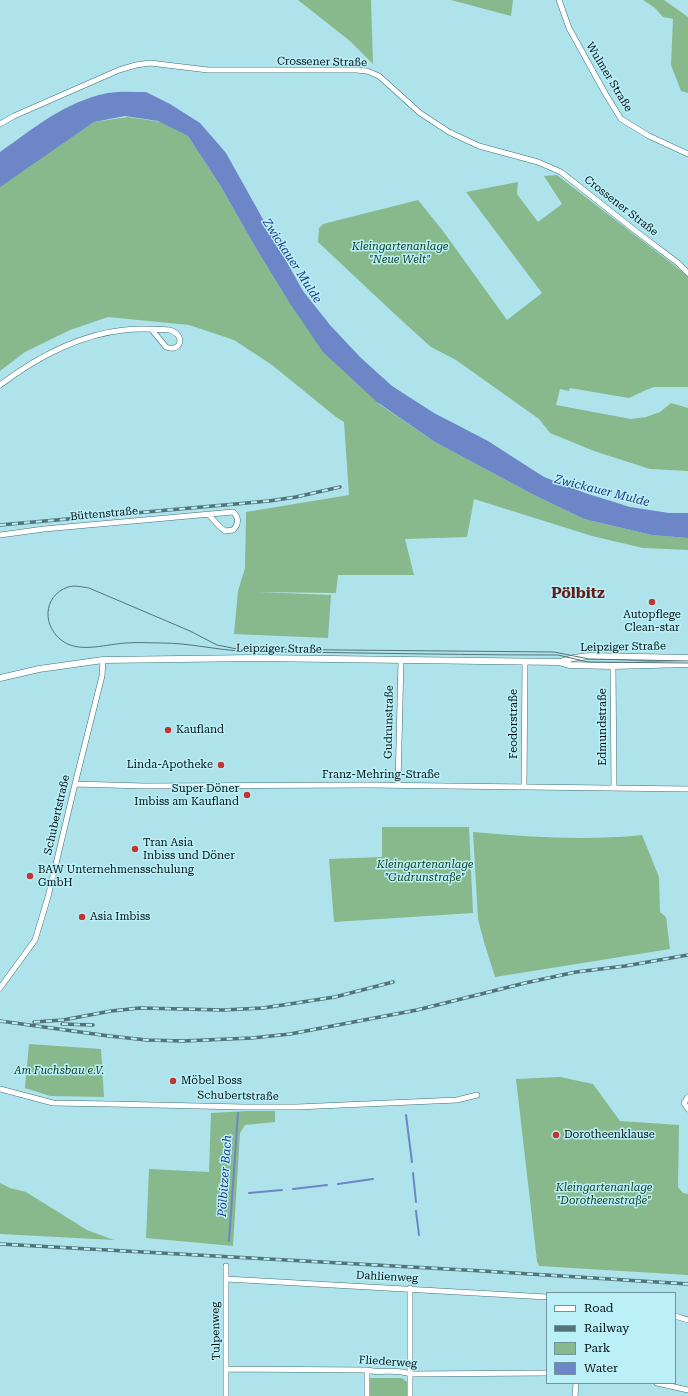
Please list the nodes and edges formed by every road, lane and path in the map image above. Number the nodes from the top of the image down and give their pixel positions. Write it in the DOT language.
graph roads {
  1 [pos="559,0"];
  2 [pos="0,124"];
  3 [pos="688,154"];
  4 [pos="688,273"];
  5 [pos="152,330"];
  6 [pos="0,384"];
  7 [pos="209,515"];
  8 [pos="0,535"];
  9 [pos="688,658"];
  10 [pos="103,660"];
  11 [pos="402,660"];
  12 [pos="525,662"];
  13 [pos="559,662"];
  14 [pos="688,664"];
  15 [pos="613,666"];
  16 [pos="1,676"];
  17 [pos="75,784"];
  18 [pos="398,785"];
  19 [pos="524,786"];
  20 [pos="614,788"];
  21 [pos="688,789"];
  22 [pos="0,988"];
  23 [pos="0,1089"];
  24 [pos="477,1095"];
  25 [pos="688,1097"];
  26 [pos="688,1109"];
  27 [pos="226,1266"];
  28 [pos="226,1279"];
  29 [pos="410,1288"];
  30 [pos="546,1297"];
  31 [pos="676,1316"];
  32 [pos="688,1320"];
  33 [pos="227,1369"];
  34 [pos="367,1370"];
  35 [pos="546,1373"];
  36 [pos="410,1374"];
  37 [pos="576,1384"];
  38 [pos="661,1384"];
  39 [pos="688,1390"];
  40 [pos="226,1396"];
  41 [pos="367,1396"];
  42 [pos="410,1396"];
  43 [pos="575,1396"];
  1 -- 3 [label="street, Wulmer Straße"];
  2 -- 4 [label="street, Crossener Straße"];
  5 -- 5 [label="street"];
  5 -- 6 [label="street"];
  7 -- 7 [label="street, Büttenstraße"];
  7 -- 8 [label="street, Büttenstraße"];
  9 -- 13 [label="street, Leipziger Straße"];
  10 -- 11 [label="street, Leipziger Straße"];
  10 -- 16 [label="street, Leipziger Straße"];
  10 -- 17 [label="street, Schubertstraße"];
  11 -- 12 [label="street, Leipziger Straße"];
  11 -- 18 [label="street, Gudrunstraße"];
  12 -- 13 [label="street, Leipziger Straße"];
  12 -- 19 [label="street, Feodorstraße"];
  13 -- 15 [label="street, Leipziger Straße"];
  14 -- 15 [label="street, Leipziger Straße"];
  15 -- 20 [label="street, Edmundstraße"];
  17 -- 18 [label="street, Franz-Mehring-Straße"];
  17 -- 22 [label="street, Schubertstraße"];
  18 -- 19 [label="street, Franz-Mehring-Straße"];
  19 -- 20 [label="street, Franz-Mehring-Straße"];
  20 -- 21 [label="street, Franz-Mehring-Straße"];
  23 -- 24 [label="street, Schubertstraße"];
  25 -- 26 [label="street"];
  27 -- 28 [label="street, Tulpenweg"];
  28 -- 29 [label="street, Dahlienweg"];
  28 -- 33 [label="street, Tulpenweg"];
  29 -- 30 [label="street, Dahlienweg"];
  29 -- 36 [label="street"];
  31 -- 32 [label="street"];
  33 -- 34 [label="street, Fliederweg"];
  33 -- 40 [label="street, Tulpenweg"];
  34 -- 36 [label="street, Fliederweg"];
  34 -- 41 [label="street"];
  35 -- 36 [label="street, Fliederweg"];
  36 -- 42 [label="street"];
  37 -- 43 [label="street"];
  38 -- 39 [label="street"];
}
